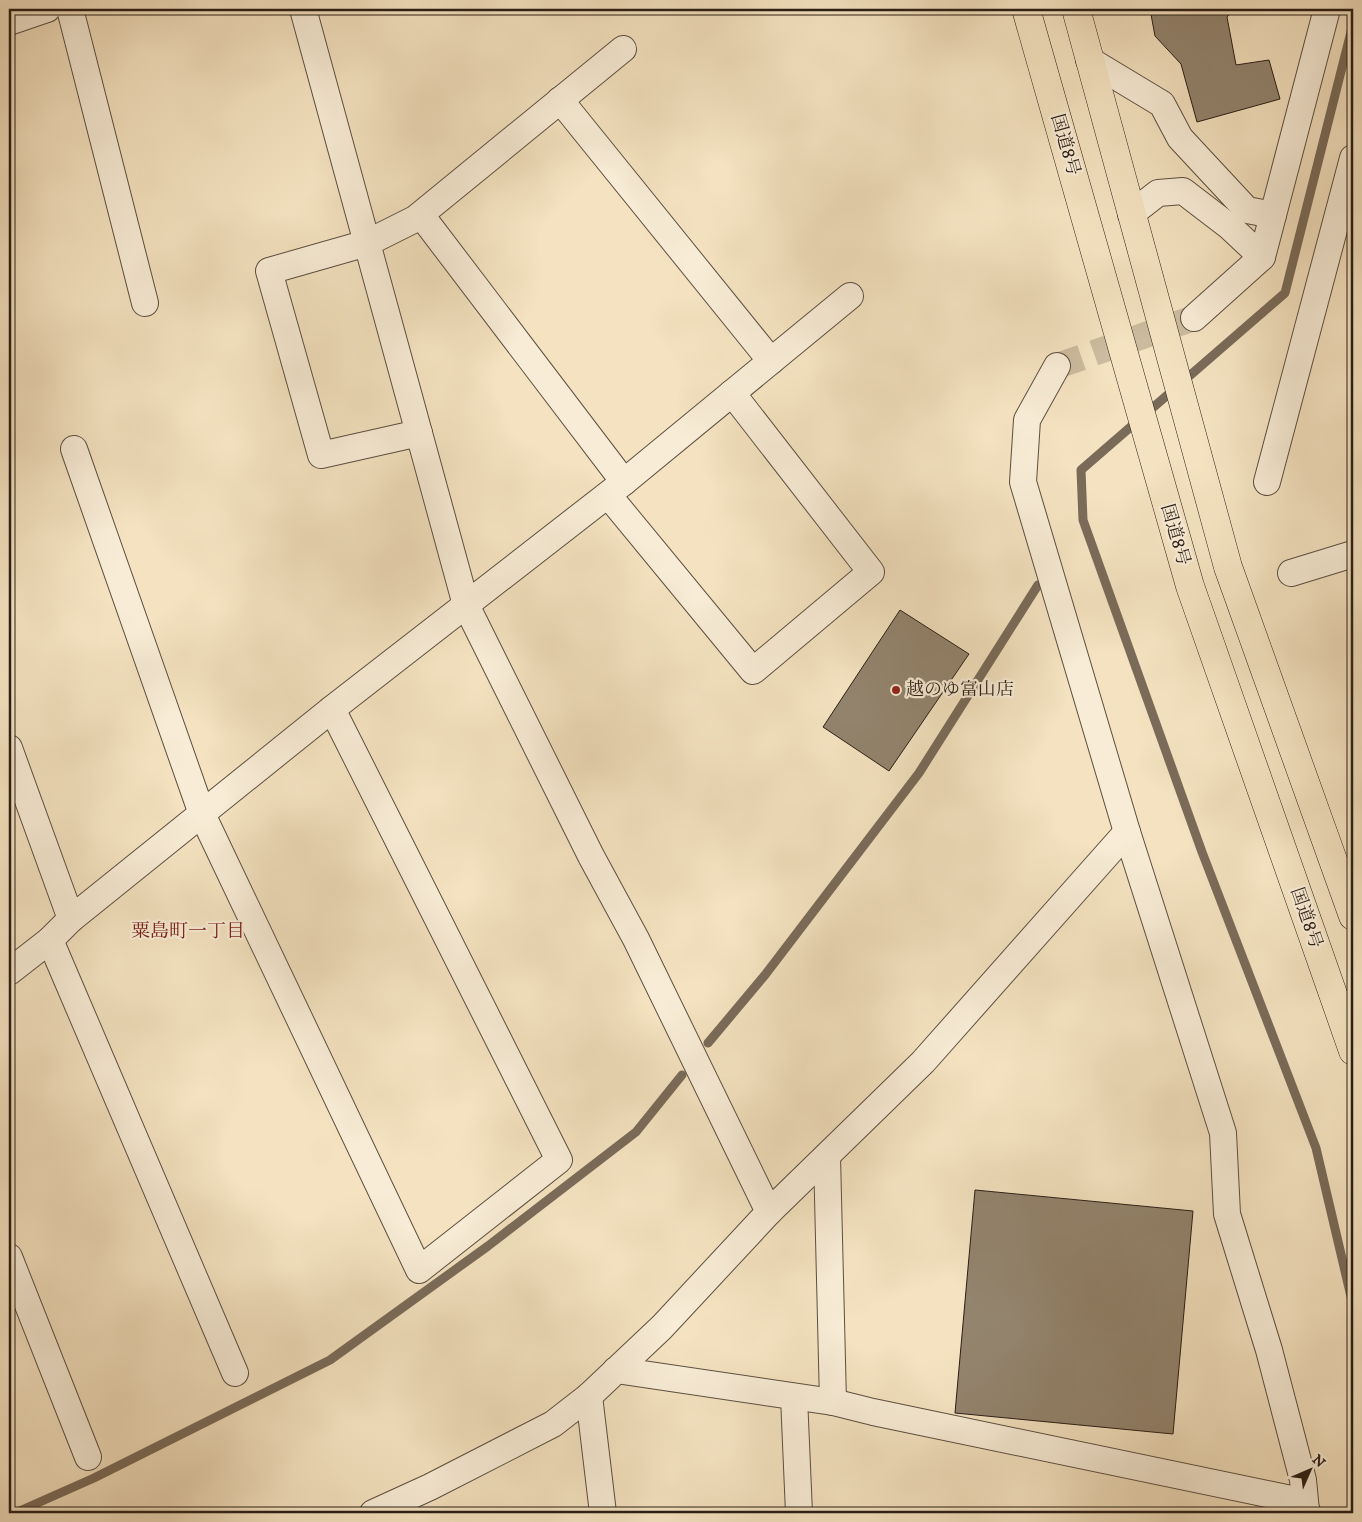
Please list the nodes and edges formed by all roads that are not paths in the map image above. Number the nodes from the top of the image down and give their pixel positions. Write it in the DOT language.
graph roads {
  1 [pos="47,9"];
  2 [pos="70,9"];
  3 [pos="303,9"];
  4 [pos="1026,9"];
  5 [pos="1076,9"];
  6 [pos="1327,9"];
  7 [pos="9,22"];
  8 [pos="623,49"];
  9 [pos="1089,60"];
  10 [pos="560,100"];
  11 [pos="1353,158"];
  12 [pos="1131,214"];
  13 [pos="420,215"];
  14 [pos="1273,215"];
  15 [pos="367,243"];
  16 [pos="1262,256"];
  17 [pos="850,296"];
  18 [pos="145,303"];
  19 [pos="1194,318"];
  20 [pos="771,361"];
  21 [pos="1057,366"];
  22 [pos="732,393"];
  23 [pos="419,434"];
  24 [pos="74,449"];
  25 [pos="1266,482"];
  26 [pos="616,489"];
  27 [pos="1353,554"];
  28 [pos="1292,573"];
  29 [pos="466,605"];
  30 [pos="332,709"];
  31 [pos="9,748"];
  32 [pos="202,814"];
  33 [pos="1127,832"];
  34 [pos="1353,916"];
  35 [pos="71,919"];
  36 [pos="50,940"];
  37 [pos="9,972"];
  38 [pos="1353,1051"];
  39 [pos="827,1156"];
  40 [pos="770,1212"];
  41 [pos="9,1257"];
  42 [pos="616,1370"];
  43 [pos="235,1373"];
  44 [pos="589,1396"];
  45 [pos="794,1397"];
  46 [pos="834,1402"];
  47 [pos="88,1457"];
  48 [pos="1307,1512"];
  49 [pos="373,1513"];
  50 [pos="603,1513"];
  51 [pos="799,1513"];
  1 -- 7 [label="street"];
  2 -- 18 [label="street"];
  3 -- 15 [label="street"];
  4 -- 38 [label="highway, 国道8号"];
  5 -- 9 [label="highway"];
  6 -- 14 [label="street"];
  8 -- 10 [label="street"];
  9 -- 12 [label="highway"];
  9 -- 14 [label="street"];
  10 -- 13 [label="street"];
  10 -- 20 [label="street"];
  11 -- 25 [label="street"];
  12 -- 16 [label="street"];
  12 -- 34 [label="highway"];
  13 -- 15 [label="street"];
  13 -- 26 [label="street"];
  14 -- 16 [label="street"];
  15 -- 23 [label="street"];
  15 -- 23 [label="street"];
  16 -- 19 [label="street"];
  17 -- 20 [label="street"];
  20 -- 22 [label="street"];
  21 -- 33 [label="street"];
  22 -- 26 [label="street"];
  22 -- 26 [label="street"];
  23 -- 29 [label="street"];
  24 -- 32 [label="street"];
  26 -- 29 [label="street"];
  27 -- 28 [label="street"];
  29 -- 30 [label="street"];
  29 -- 40 [label="street"];
  30 -- 32 [label="street"];
  30 -- 32 [label="street"];
  31 -- 35 [label="street"];
  32 -- 35 [label="street"];
  33 -- 39 [label="street"];
  33 -- 48 [label="street"];
  35 -- 36 [label="street"];
  36 -- 37 [label="street"];
  36 -- 43 [label="street"];
  39 -- 40 [label="street"];
  39 -- 46 [label="street"];
  40 -- 42 [label="street"];
  41 -- 47 [label="street"];
  42 -- 44 [label="street"];
  42 -- 45 [label="street"];
  44 -- 49 [label="street"];
  44 -- 50 [label="street"];
  45 -- 46 [label="street"];
  45 -- 51 [label="street"];
  46 -- 48 [label="street"];
}
